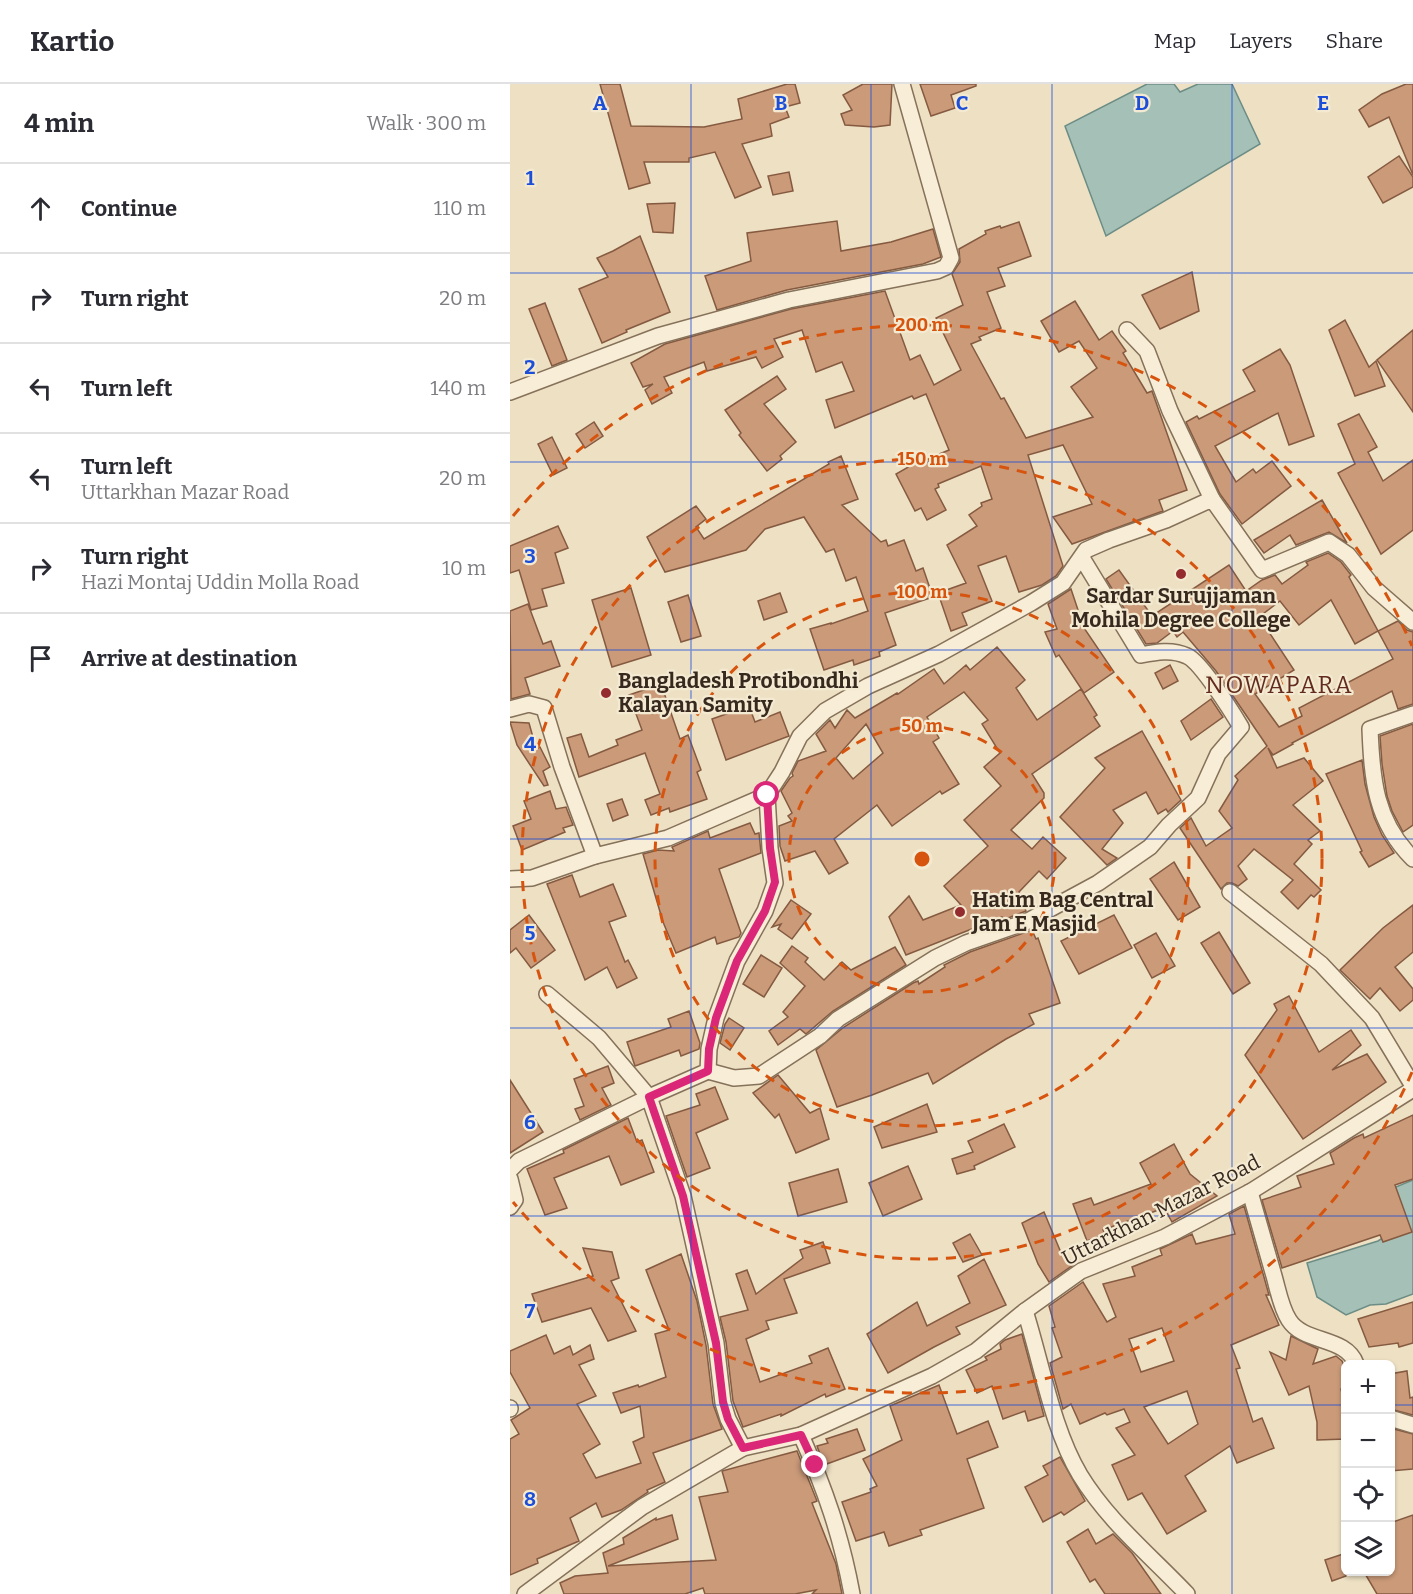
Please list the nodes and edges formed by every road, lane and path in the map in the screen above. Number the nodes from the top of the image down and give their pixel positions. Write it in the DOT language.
graph roads {
  1 [pos="902,84"];
  2 [pos="1126,330"];
  3 [pos="510,392"];
  4 [pos="1212,499"];
  5 [pos="1082,558"];
  6 [pos="1413,622"];
  7 [pos="510,710"];
  8 [pos="1413,714"];
  9 [pos="767,795"];
  10 [pos="596,856"];
  11 [pos="1413,859"];
  12 [pos="510,879"];
  13 [pos="1230,892"];
  14 [pos="548,994"];
  15 [pos="708,1071"];
  16 [pos="1413,1088"];
  17 [pos="649,1097"];
  18 [pos="510,1170"];
  19 [pos="510,1179"];
  20 [pos="1250,1192"];
  21 [pos="510,1207"];
  22 [pos="1025,1311"];
  23 [pos="1355,1360"];
  24 [pos="1395,1420"];
  25 [pos="1413,1425"];
  26 [pos="801,1435"];
  27 [pos="743,1448"];
  28 [pos="525,1594"];
  29 [pos="852,1594"];
  30 [pos="1187,1594"];
  1 -- 3 [label="street"];
  2 -- 4 [label="street"];
  4 -- 5 [label="street"];
  4 -- 6 [label="street"];
  5 -- 9 [label="street"];
  5 -- 15 [label="street"];
  7 -- 10 [label="street"];
  8 -- 11 [label="street"];
  9 -- 10 [label="street"];
  9 -- 15 [label="street"];
  10 -- 12 [label="street"];
  13 -- 16 [label="street"];
  14 -- 17 [label="street"];
  15 -- 17 [label="street"];
  16 -- 20 [label="street, Uttarkhan Mazar Road"];
  17 -- 18 [label="street"];
  17 -- 27 [label="street"];
  19 -- 21 [label="street"];
  20 -- 22 [label="street, Uttarkhan Mazar Road"];
  20 -- 23 [label="street"];
  22 -- 26 [label="street, Uttarkhan Mazar Road"];
  22 -- 30 [label="street"];
  24 -- 25 [label="street"];
  26 -- 27 [label="street, Uttarkhan Mazar Road"];
  26 -- 29 [label="street"];
  27 -- 28 [label="street, Uttarkhan Mazar Road"];
}
